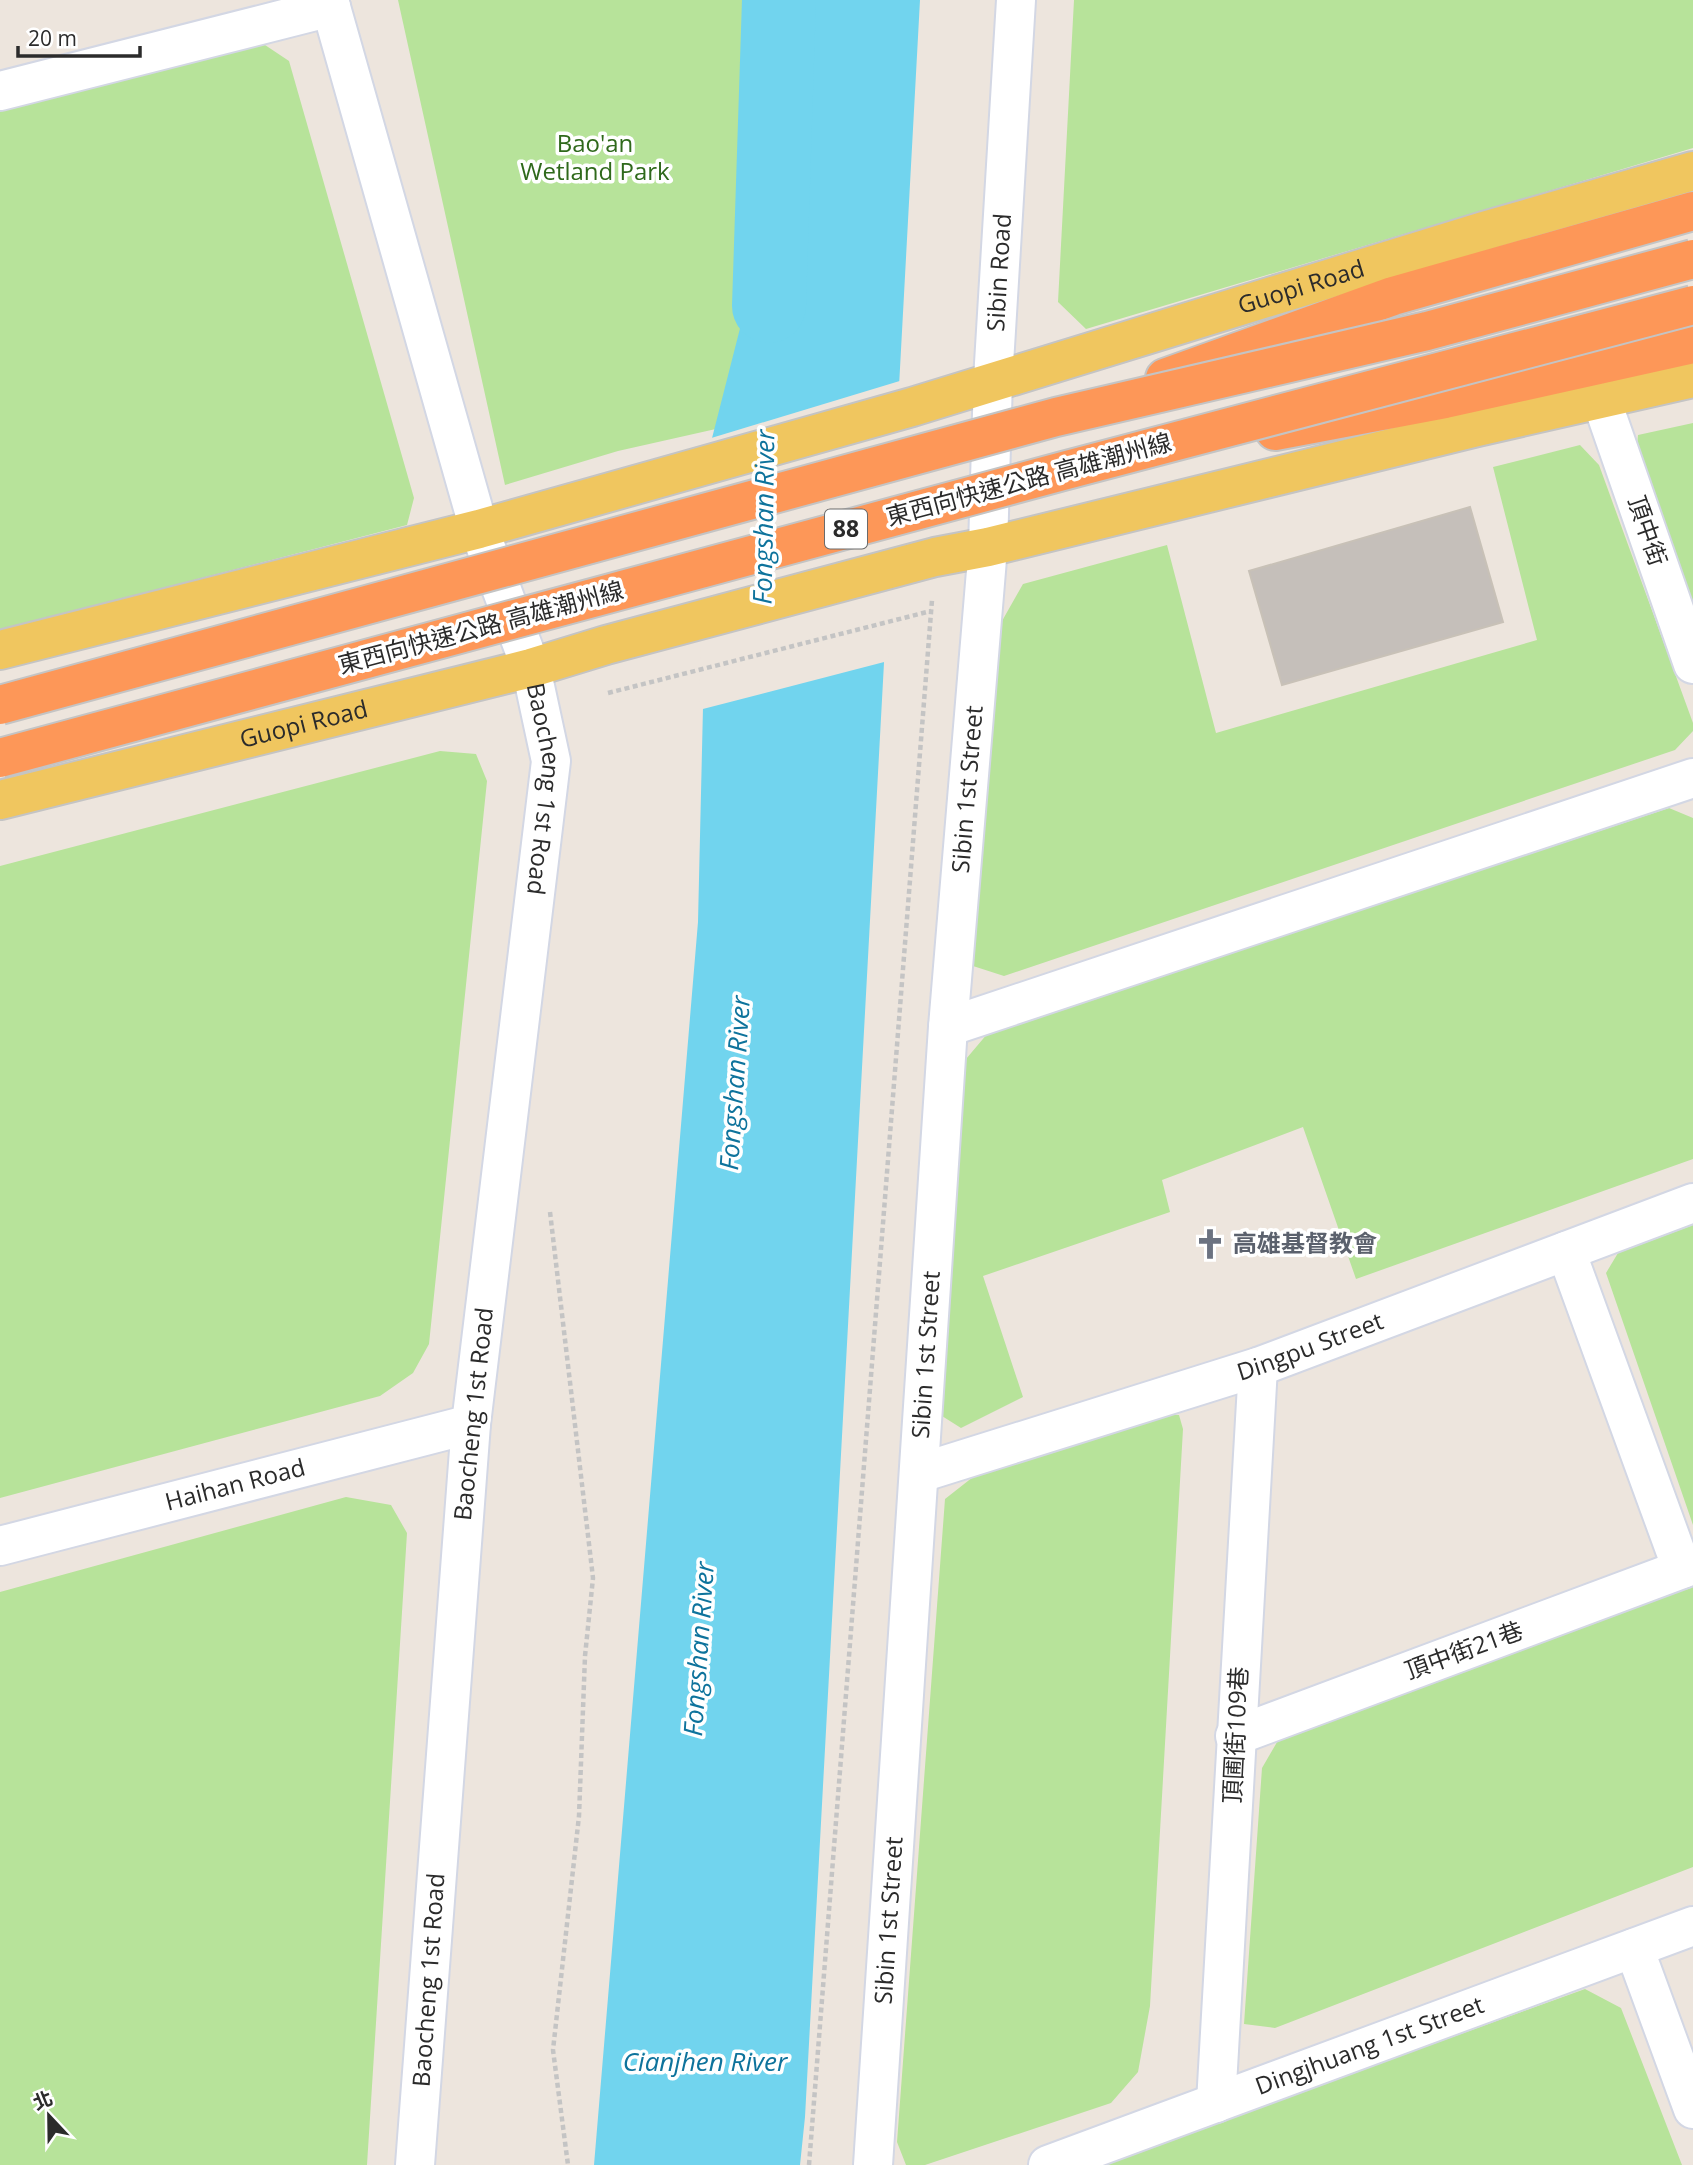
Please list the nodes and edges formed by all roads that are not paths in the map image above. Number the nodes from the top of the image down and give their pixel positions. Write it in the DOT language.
graph roads {
  1 [pos="1016,0"];
  2 [pos="330,4"];
  3 [pos="0,91"];
  4 [pos="1693,171"];
  5 [pos="1693,211"];
  6 [pos="1693,259"];
  7 [pos="1693,305"];
  8 [pos="1693,344"];
  9 [pos="1693,377"];
  10 [pos="993,380"];
  11 [pos="1601,399"];
  12 [pos="1056,417"];
  13 [pos="1063,471"];
  14 [pos="479,529"];
  15 [pos="988,547"];
  16 [pos="0,650"];
  17 [pos="1693,664"];
  18 [pos="531,668"];
  19 [pos="0,705"];
  20 [pos="0,758"];
  21 [pos="1693,778"];
  22 [pos="0,800"];
  23 [pos="948,1027"];
  24 [pos="1693,1203"];
  25 [pos="1566,1251"];
  26 [pos="1258,1367"];
  27 [pos="471,1424"];
  28 [pos="920,1473"];
  29 [pos="0,1546"];
  30 [pos="1687,1567"];
  31 [pos="1235,1736"];
  32 [pos="1693,1926"];
  33 [pos="1634,1948"];
  34 [pos="1216,2103"];
  35 [pos="1693,2109"];
  36 [pos="415,2165"];
  37 [pos="873,2165"];
  38 [pos="1048,2165"];
  1 -- 10 [label="street, Sibin Road"];
  2 -- 3 [label="street"];
  2 -- 14 [label="street, Baocheng 1st Road"];
  4 -- 10 [label="main road, Guopi Road"];
  5 -- 12 [label="highway, bridge"];
  6 -- 12 [label="highway, 東西向快速公路 高雄潮州線 / 88, bridge"];
  7 -- 13 [label="highway, 東西向快速公路 高雄潮州線 / 88, bridge"];
  8 -- 13 [label="highway, bridge"];
  9 -- 11 [label="main road"];
  10 -- 14 [label="main road, Guopi Road"];
  10 -- 15 [label="street, Sibin Road"];
  11 -- 15 [label="main road"];
  11 -- 17 [label="street, 頂中街"];
  12 -- 19 [label="highway, 東西向快速公路 高雄潮州線 / 88, bridge"];
  13 -- 20 [label="highway, 東西向快速公路 高雄潮州線 / 88, bridge"];
  14 -- 16 [label="main road"];
  14 -- 18 [label="street, Baocheng 1st Road"];
  15 -- 18 [label="main road, Guopi Road"];
  15 -- 23 [label="street, Sibin 1st Street"];
  18 -- 22 [label="main road, Guopi Road"];
  18 -- 27 [label="street, Baocheng 1st Road"];
  21 -- 23 [label="street"];
  23 -- 28 [label="street, Sibin 1st Street"];
  24 -- 25 [label="street, Dingpu Street"];
  25 -- 26 [label="street, Dingpu Street"];
  25 -- 30 [label="street"];
  26 -- 28 [label="street, Dingpu Street"];
  26 -- 31 [label="street, 頂圃街109巷"];
  27 -- 29 [label="street, Haihan Road"];
  27 -- 36 [label="street, Baocheng 1st Road"];
  28 -- 37 [label="street, Sibin 1st Street"];
  30 -- 31 [label="street, 頂中街21巷"];
  31 -- 34 [label="street, 頂圃街109巷"];
  32 -- 33 [label="street, Dingjhuang 1st Street"];
  33 -- 34 [label="street, Dingjhuang 1st Street"];
  33 -- 35 [label="street"];
  34 -- 38 [label="street, Dingjhuang 1st Street"];
}
